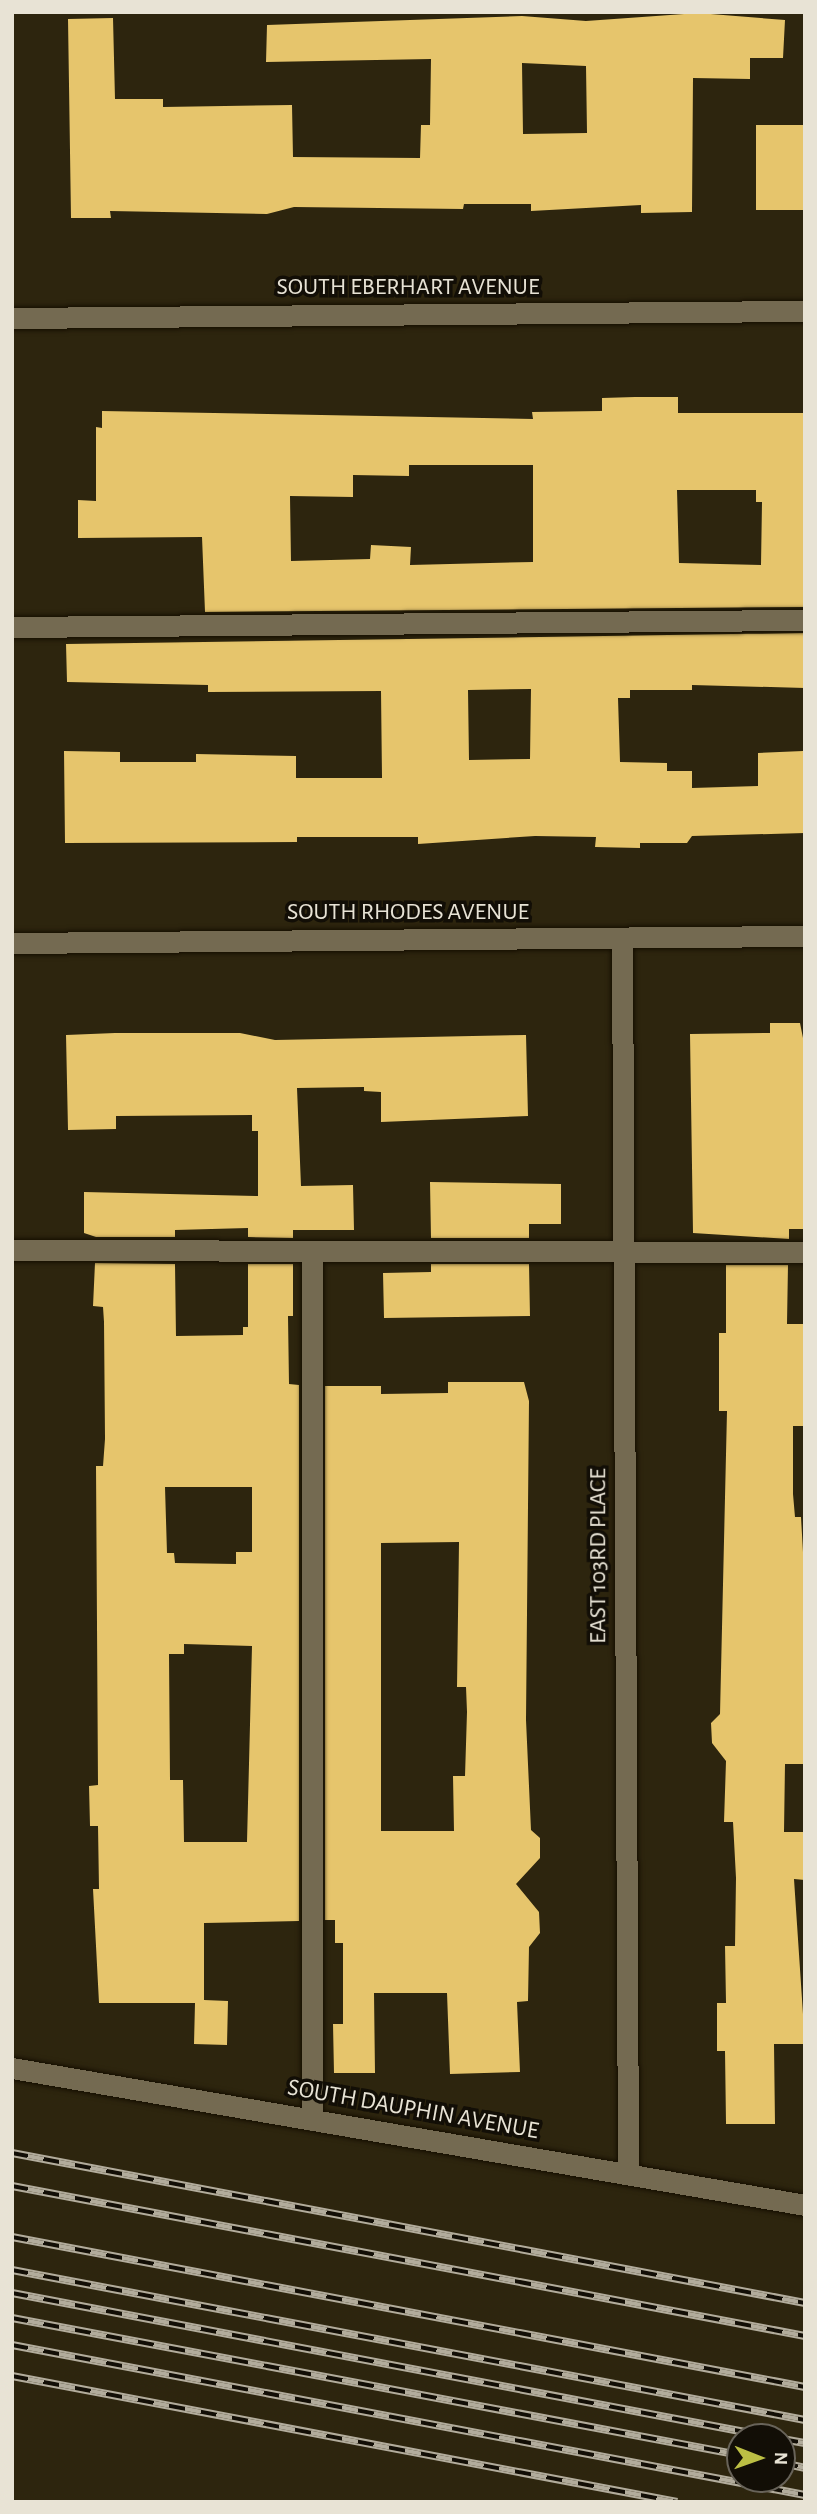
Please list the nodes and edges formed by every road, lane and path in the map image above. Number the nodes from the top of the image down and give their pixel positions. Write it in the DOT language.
graph roads {
  1 [pos="805,312"];
  2 [pos="12,318"];
  3 [pos="805,620"];
  4 [pos="12,627"];
  5 [pos="805,936"];
  6 [pos="622,938"];
  7 [pos="12,943"];
  8 [pos="12,1250"];
  9 [pos="312,1251"];
  10 [pos="805,1252"];
  11 [pos="623,1253"];
  12 [pos="12,2068"];
  13 [pos="312,2120"];
  14 [pos="628,2174"];
  15 [pos="805,2205"];
  1 -- 2 [label="street, SOUTH EBERHART AVENUE"];
  3 -- 4 [label="street"];
  5 -- 6 [label="street, SOUTH RHODES AVENUE"];
  6 -- 7 [label="street, SOUTH RHODES AVENUE"];
  6 -- 11 [label="street, EAST 103RD PLACE"];
  8 -- 9 [label="street"];
  9 -- 11 [label="street"];
  9 -- 13 [label="street"];
  10 -- 11 [label="street"];
  11 -- 14 [label="street, EAST 103RD PLACE"];
  12 -- 13 [label="street, SOUTH DAUPHIN AVENUE"];
  13 -- 14 [label="street, SOUTH DAUPHIN AVENUE"];
  14 -- 15 [label="street, SOUTH DAUPHIN AVENUE"];
}
